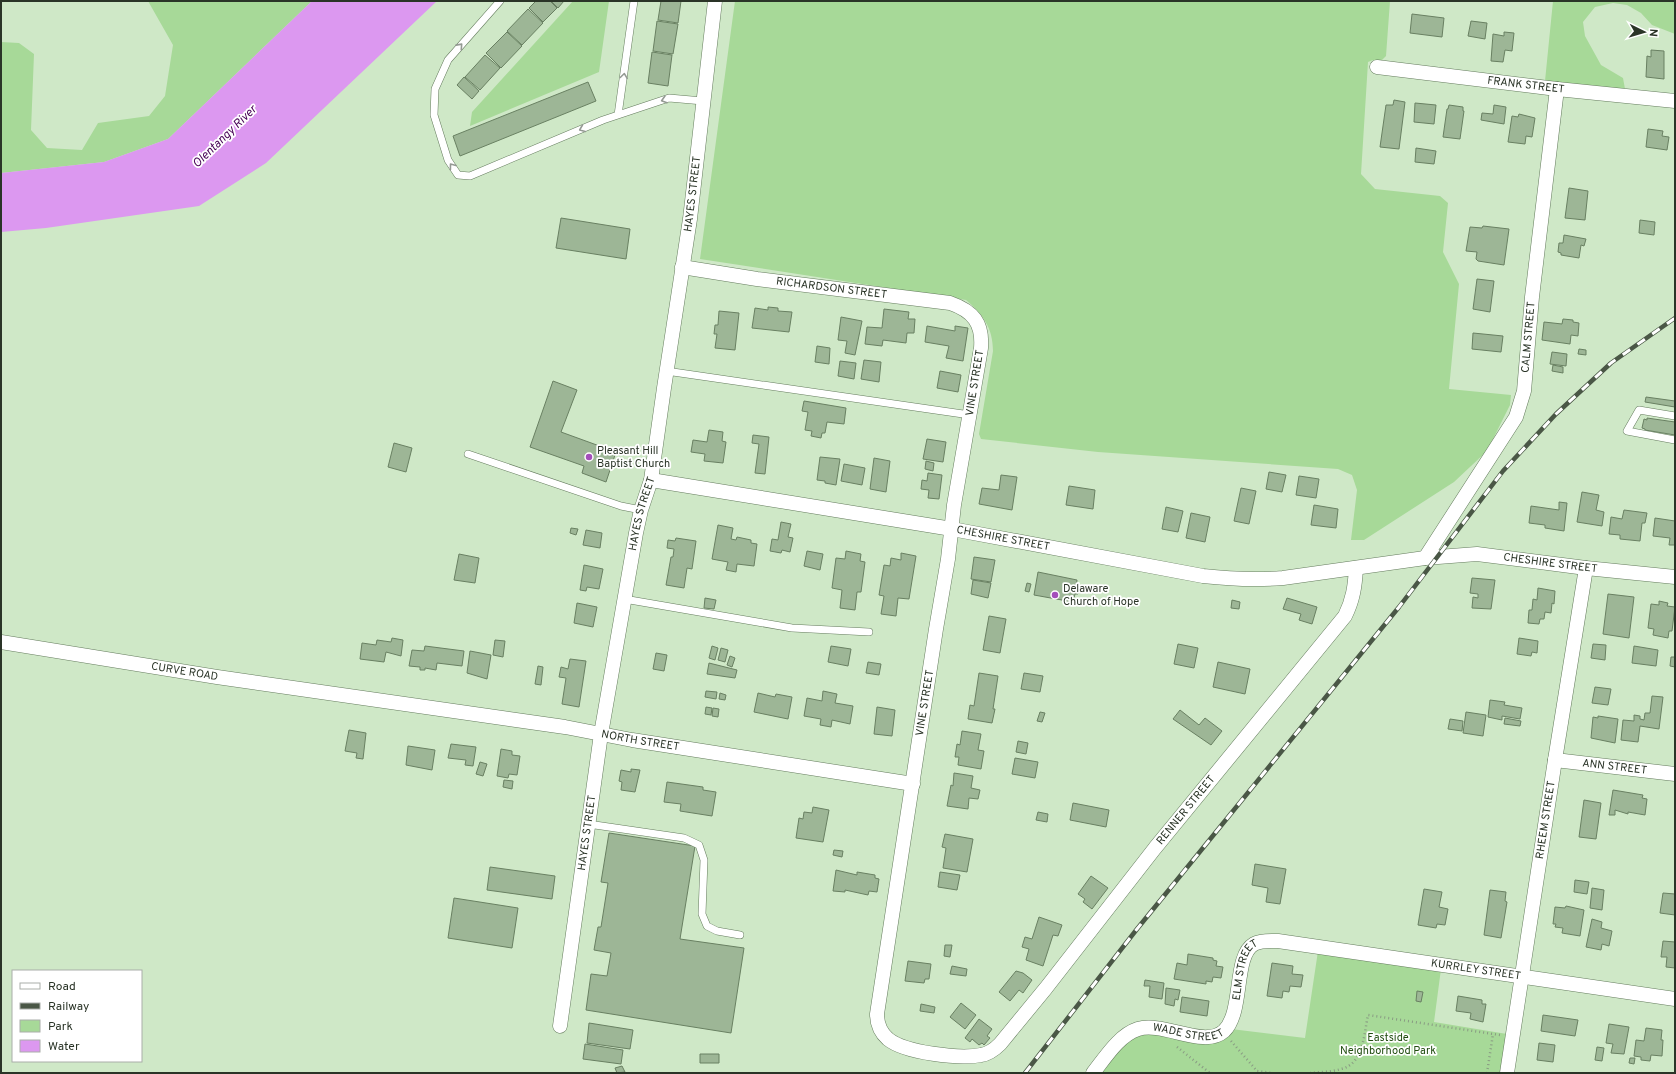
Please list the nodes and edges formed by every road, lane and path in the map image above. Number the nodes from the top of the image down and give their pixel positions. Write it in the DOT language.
graph roads {
  1 [pos="500,1"];
  2 [pos="634,1"];
  3 [pos="715,1"];
  4 [pos="1377,67"];
  5 [pos="1557,89"];
  6 [pos="703,101"];
  7 [pos="1675,101"];
  8 [pos="618,115"];
  9 [pos="682,267"];
  10 [pos="976,320"];
  11 [pos="666,371"];
  12 [pos="970,415"];
  13 [pos="1675,416"];
  14 [pos="1675,440"];
  15 [pos="468,454"];
  16 [pos="651,480"];
  17 [pos="641,510"];
  18 [pos="952,529"];
  19 [pos="1425,558"];
  20 [pos="1356,568"];
  21 [pos="1586,568"];
  22 [pos="1675,577"];
  23 [pos="624,599"];
  24 [pos="868,632"];
  25 [pos="1,642"];
  26 [pos="368,699"];
  27 [pos="602,734"];
  28 [pos="1555,760"];
  29 [pos="1675,774"];
  30 [pos="912,784"];
  31 [pos="588,824"];
  32 [pos="740,935"];
  33 [pos="1278,941"];
  34 [pos="1522,976"];
  35 [pos="1675,1000"];
  36 [pos="560,1026"];
  37 [pos="1227,1026"];
  38 [pos="1493,1034"];
  39 [pos="1513,1037"];
  40 [pos="1174,1045"];
  41 [pos="930,1053"];
  42 [pos="1257,1071"];
  43 [pos="1093,1073"];
  44 [pos="1210,1073"];
  45 [pos="1251,1073"];
  46 [pos="1272,1073"];
  47 [pos="1310,1073"];
  48 [pos="1487,1073"];
  49 [pos="1507,1073"];
  8 -- 1 [label="lane, one-way"];
  8 -- 2 [label="lane, one-way"];
  3 -- 6 [label="street, HAYES STREET"];
  4 -- 5 [label="street, FRANK STREET"];
  5 -- 7 [label="street, FRANK STREET"];
  5 -- 19 [label="street, CALM STREET"];
  6 -- 8 [label="lane, one-way"];
  6 -- 9 [label="street, HAYES STREET"];
  9 -- 10 [label="street, RICHARDSON STREET"];
  9 -- 11 [label="street, HAYES STREET"];
  10 -- 12 [label="street, VINE STREET"];
  11 -- 12 [label="lane"];
  11 -- 16 [label="street, HAYES STREET"];
  12 -- 18 [label="street, VINE STREET"];
  13 -- 14 [label="lane"];
  15 -- 17 [label="lane"];
  16 -- 17 [label="street, HAYES STREET"];
  16 -- 18 [label="street, CHESHIRE STREET"];
  17 -- 23 [label="street, HAYES STREET"];
  18 -- 20 [label="street, CHESHIRE STREET"];
  18 -- 30 [label="street, VINE STREET"];
  19 -- 20 [label="street"];
  19 -- 21 [label="street, CHESHIRE STREET"];
  20 -- 41 [label="street, RENNER STREET"];
  21 -- 22 [label="street, CHESHIRE STREET"];
  21 -- 28 [label="street, RHEEM STREET"];
  23 -- 24 [label="lane"];
  23 -- 27 [label="street, HAYES STREET"];
  25 -- 26 [label="street, CURVE ROAD"];
  26 -- 27 [label="street, NORTH STREET"];
  27 -- 30 [label="street, NORTH STREET"];
  27 -- 31 [label="street, HAYES STREET"];
  28 -- 29 [label="street, ANN STREET"];
  28 -- 34 [label="street, RHEEM STREET"];
  30 -- 41 [label="street, VINE STREET"];
  31 -- 32 [label="lane"];
  31 -- 36 [label="street, HAYES STREET"];
  33 -- 34 [label="street, KURRLEY STREET"];
  33 -- 37 [label="street, ELM STREET"];
  34 -- 35 [label="street, KURRLEY STREET"];
  34 -- 39 [label="street, RHEEM STREET"];
  37 -- 42 [label="path"];
  37 -- 43 [label="street, WADE STREET"];
  38 -- 39 [label="path"];
  38 -- 47 [label="path"];
  38 -- 48 [label="path"];
  39 -- 49 [label="street, RHEEM STREET"];
  40 -- 44 [label="path"];
  42 -- 45 [label="path"];
  42 -- 46 [label="path"];
}
